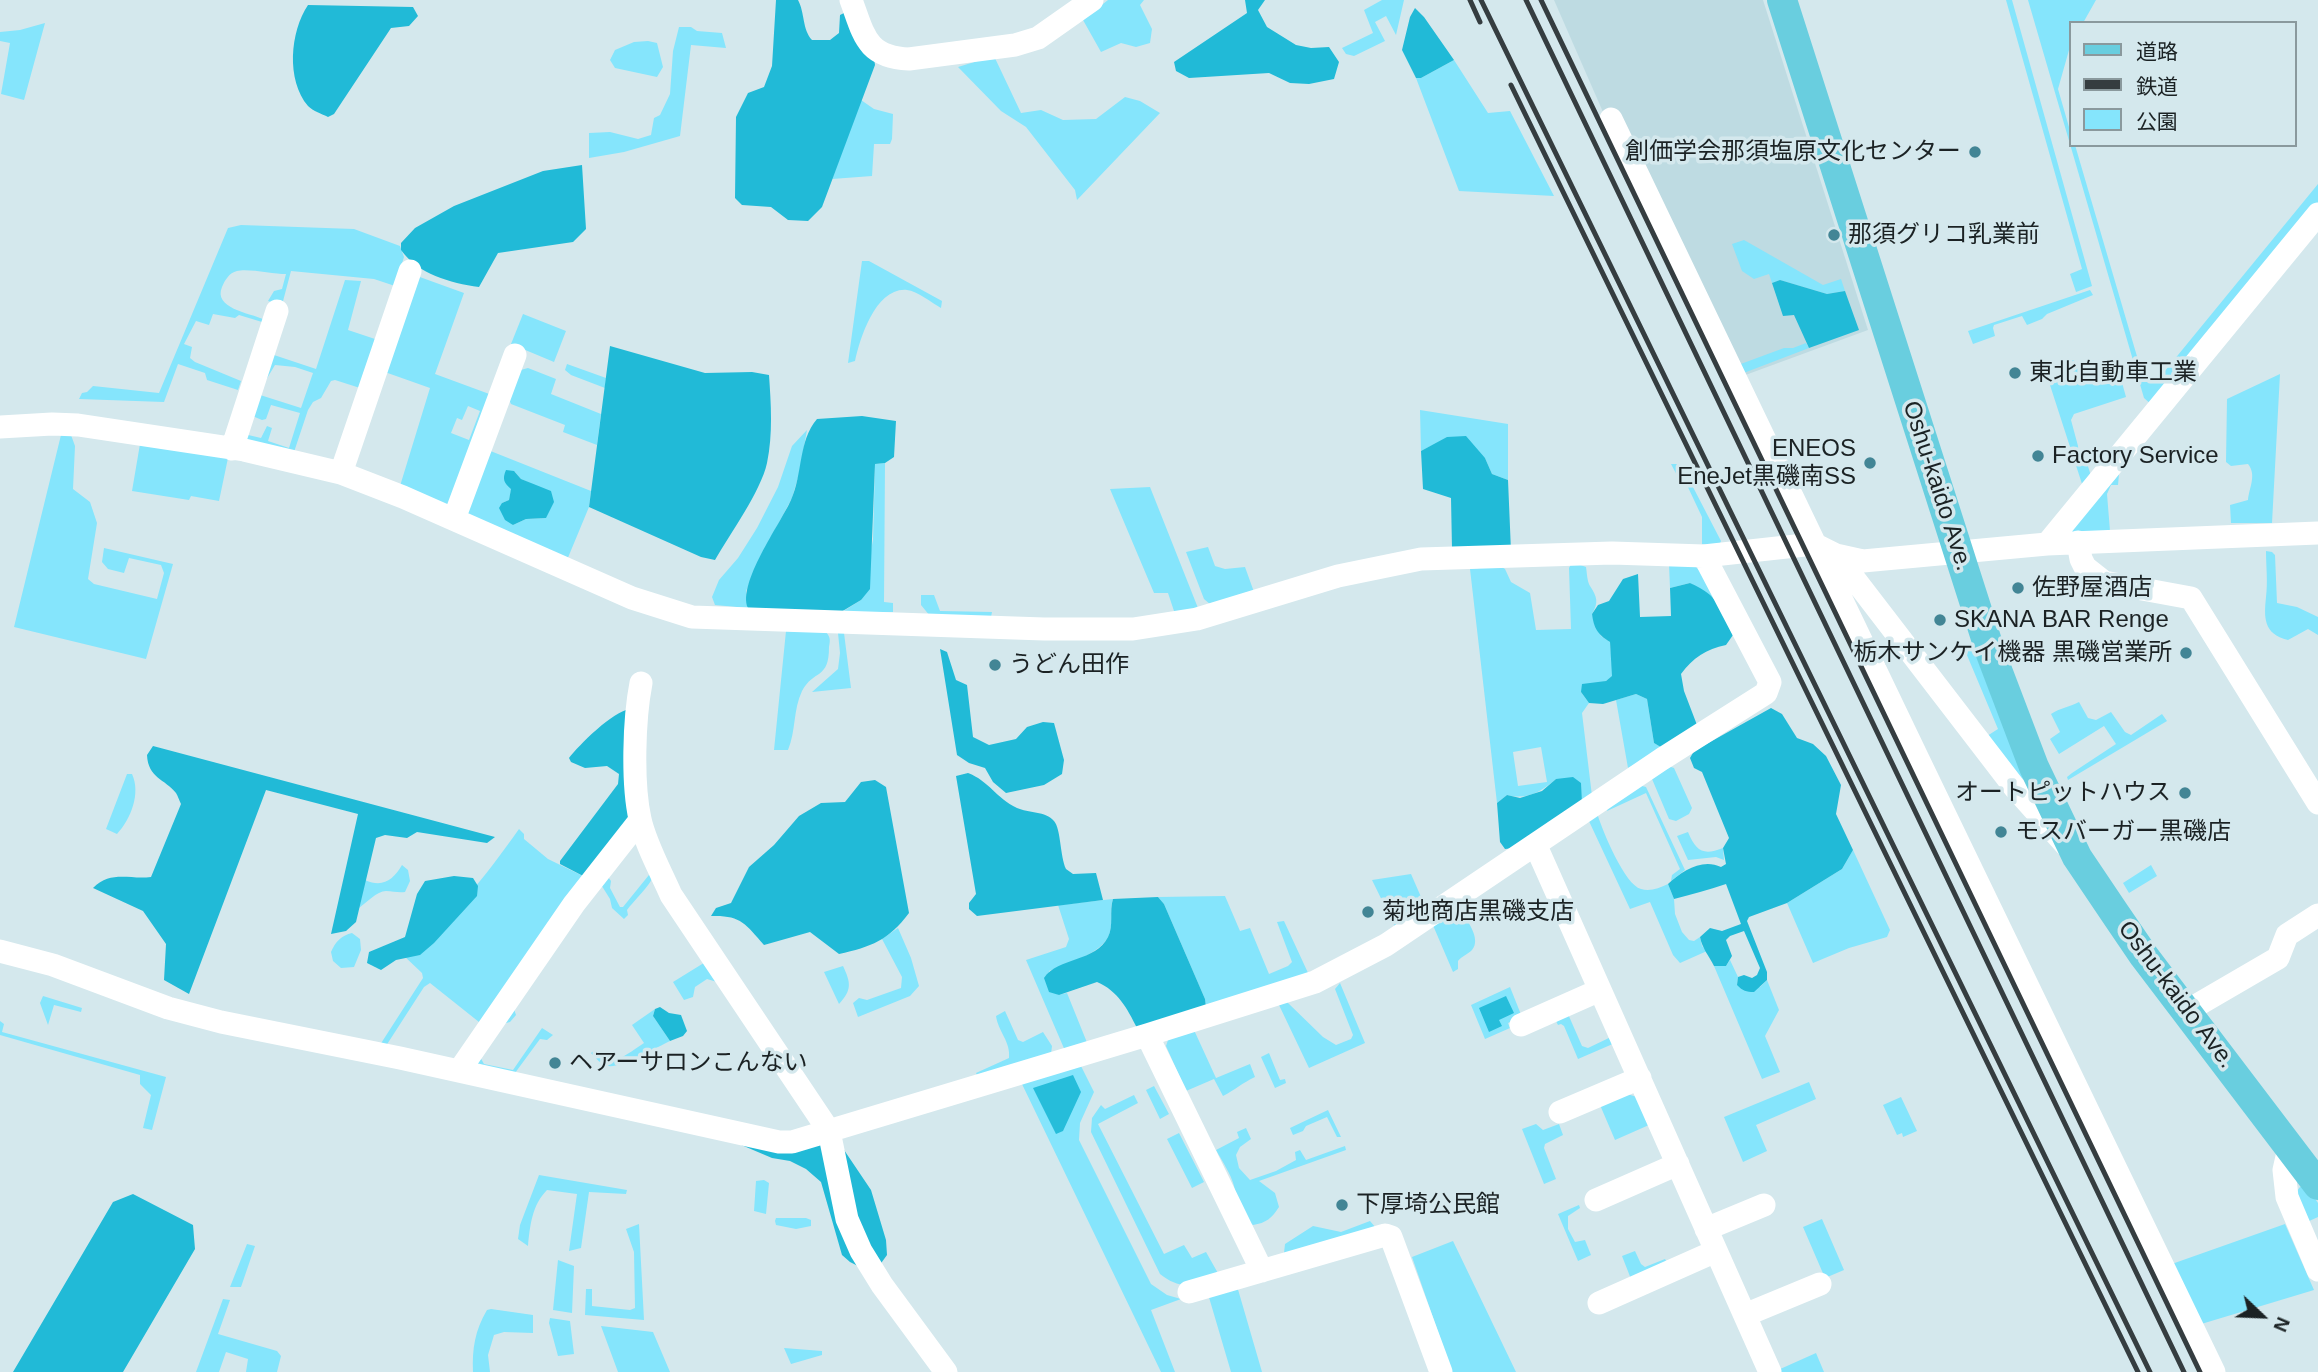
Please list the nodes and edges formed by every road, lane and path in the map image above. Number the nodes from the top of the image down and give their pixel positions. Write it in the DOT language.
graph roads {
  1 [pos="851,0"];
  2 [pos="1092,0"];
  3 [pos="1782,0"];
  4 [pos="1611,119"];
  5 [pos="2318,214"];
  6 [pos="410,271"];
  7 [pos="277,311"];
  8 [pos="514,355"];
  9 [pos="0,427"];
  10 [pos="232,449"];
  11 [pos="341,472"];
  12 [pos="454,519"];
  13 [pos="2318,533"];
  14 [pos="2078,542"];
  15 [pos="1814,544"];
  16 [pos="2047,544"];
  17 [pos="1958,551"];
  18 [pos="1836,555"];
  19 [pos="1704,556"];
  20 [pos="641,683"];
  21 [pos="2318,803"];
  22 [pos="640,820"];
  23 [pos="1536,846"];
  24 [pos="2077,857"];
  25 [pos="2318,915"];
  26 [pos="0,951"];
  27 [pos="1600,990"];
  28 [pos="2187,1011"];
  29 [pos="1521,1025"];
  30 [pos="1147,1035"];
  31 [pos="459,1072"];
  32 [pos="1640,1078"];
  33 [pos="1560,1112"];
  34 [pos="829,1131"];
  35 [pos="2289,1148"];
  36 [pos="1678,1164"];
  37 [pos="2318,1185"];
  38 [pos="1596,1200"];
  39 [pos="1764,1205"];
  40 [pos="1706,1229"];
  41 [pos="1716,1251"];
  42 [pos="1262,1270"];
  43 [pos="2318,1270"];
  44 [pos="1820,1284"];
  45 [pos="1189,1292"];
  46 [pos="1599,1303"];
  47 [pos="1745,1315"];
  48 [pos="946,1372"];
  49 [pos="1441,1372"];
  50 [pos="1770,1372"];
  51 [pos="2214,1372"];
  1 -- 2 [label="street"];
  3 -- 17 [label="main road, Oshu-kaido Ave."];
  4 -- 15 [label="street"];
  5 -- 16 [label="street"];
  6 -- 11 [label="street"];
  7 -- 10 [label="street"];
  8 -- 12 [label="street"];
  9 -- 10 [label="street"];
  10 -- 11 [label="street"];
  11 -- 12 [label="street"];
  12 -- 19 [label="street"];
  13 -- 14 [label="street"];
  14 -- 16 [label="street"];
  14 -- 21 [label="street"];
  15 -- 18 [label="street"];
  15 -- 19 [label="street"];
  15 -- 51 [label="street"];
  16 -- 17 [label="street"];
  17 -- 18 [label="street"];
  17 -- 24 [label="main road, Oshu-kaido Ave."];
  18 -- 24 [label="street"];
  19 -- 23 [label="street"];
  20 -- 22 [label="street"];
  22 -- 31 [label="street"];
  22 -- 34 [label="street"];
  23 -- 27 [label="street"];
  23 -- 30 [label="street"];
  24 -- 28 [label="main road, Oshu-kaido Ave."];
  25 -- 28 [label="street"];
  26 -- 31 [label="street"];
  27 -- 29 [label="street"];
  27 -- 32 [label="street"];
  28 -- 35 [label="main road, Oshu-kaido Ave."];
  30 -- 34 [label="street"];
  30 -- 42 [label="street"];
  31 -- 34 [label="street"];
  32 -- 33 [label="street"];
  32 -- 36 [label="street"];
  34 -- 48 [label="street"];
  35 -- 37 [label="main road, Oshu-kaido Ave."];
  35 -- 43 [label="street"];
  36 -- 38 [label="street"];
  36 -- 40 [label="street"];
  39 -- 40 [label="street"];
  40 -- 41 [label="street"];
  41 -- 46 [label="street"];
  41 -- 47 [label="street"];
  42 -- 45 [label="street"];
  42 -- 49 [label="street"];
  44 -- 47 [label="street"];
  47 -- 50 [label="street"];
}
